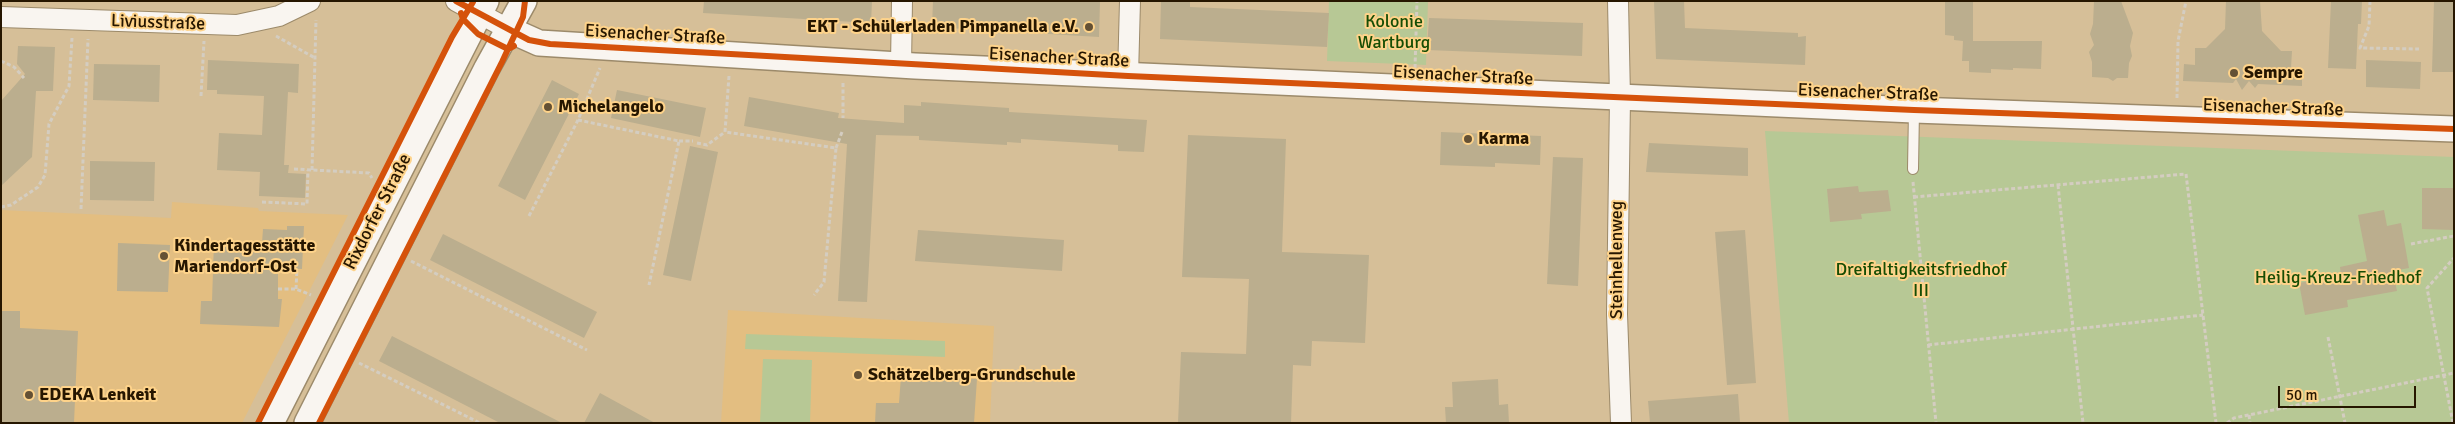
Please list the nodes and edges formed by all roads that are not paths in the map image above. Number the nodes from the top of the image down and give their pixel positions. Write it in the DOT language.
graph roads {
  1 [pos="456,1"];
  2 [pos="524,1"];
  3 [pos="902,1"];
  4 [pos="1130,1"];
  5 [pos="1618,1"];
  6 [pos="482,7"];
  7 [pos="313,8"];
  8 [pos="1,16"];
  9 [pos="510,30"];
  10 [pos="901,65"];
  11 [pos="1128,76"];
  12 [pos="1620,98"];
  13 [pos="1914,110"];
  14 [pos="2454,129"];
  15 [pos="1913,169"];
  16 [pos="271,423"];
  17 [pos="307,423"];
  18 [pos="1622,423"];
  1 -- 6 [label="street, Eisenacher Straße"];
  2 -- 9 [label="street, Rixdorfer Straße"];
  3 -- 10 [label="street"];
  4 -- 11 [label="street"];
  5 -- 12 [label="street, Steinhellenweg"];
  6 -- 9 [label="street, Eisenacher Straße"];
  6 -- 16 [label="street, Rixdorfer Straße"];
  7 -- 8 [label="street, Liviusstraße"];
  9 -- 10 [label="street, Eisenacher Straße"];
  9 -- 17 [label="street, Rixdorfer Straße"];
  10 -- 11 [label="street, Eisenacher Straße"];
  11 -- 12 [label="street, Eisenacher Straße"];
  12 -- 13 [label="street, Eisenacher Straße"];
  12 -- 18 [label="street, Steinhellenweg"];
  13 -- 14 [label="street, Eisenacher Straße"];
  13 -- 15 [label="lane"];
}
